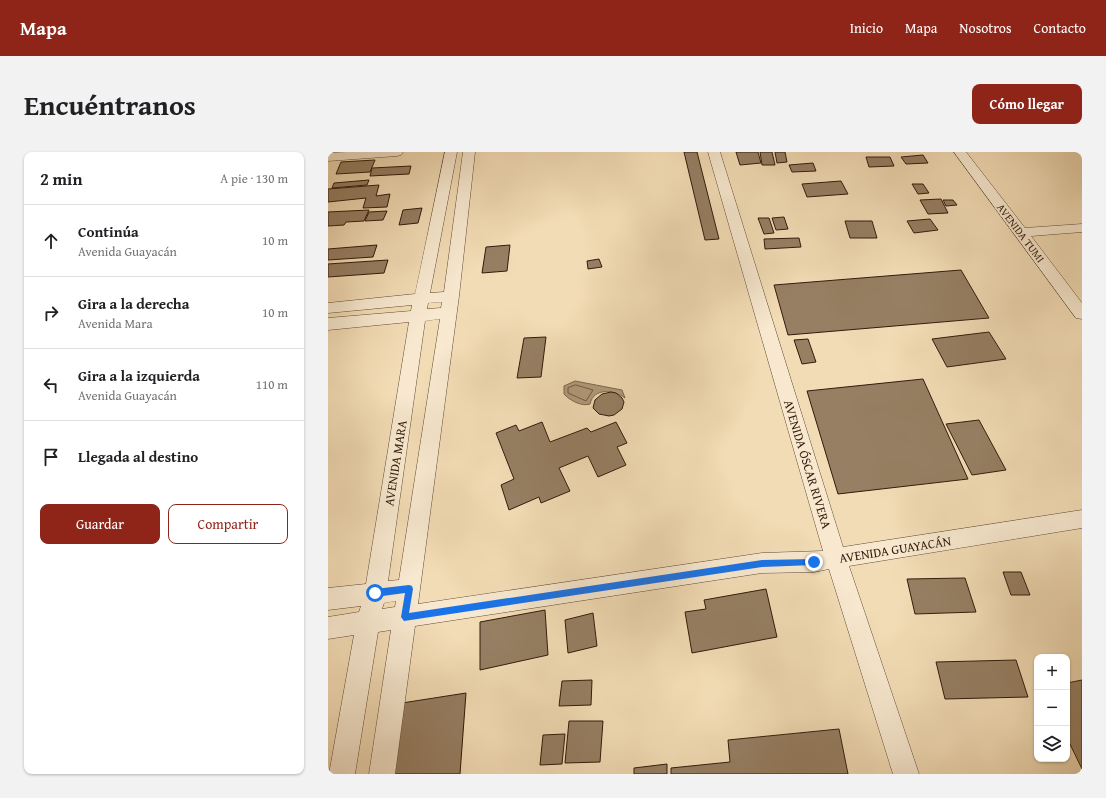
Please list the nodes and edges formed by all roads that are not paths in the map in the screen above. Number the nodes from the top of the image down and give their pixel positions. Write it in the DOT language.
graph roads {
  1 [pos="397,152"];
  2 [pos="451,152"];
  3 [pos="469,152"];
  4 [pos="714,152"];
  5 [pos="960,152"];
  6 [pos="328,157"];
  7 [pos="1082,228"];
  8 [pos="1021,233"];
  9 [pos="449,304"];
  10 [pos="419,307"];
  11 [pos="328,308"];
  12 [pos="1082,314"];
  13 [pos="328,324"];
  14 [pos="1082,519"];
  15 [pos="836,558"];
  16 [pos="409,589"];
  17 [pos="375,593"];
  18 [pos="328,599"];
  19 [pos="404,617"];
  20 [pos="368,622"];
  21 [pos="328,628"];
  22 [pos="342,774"];
  23 [pos="382,774"];
  24 [pos="906,774"];
  1 -- 6 [label="street"];
  2 -- 10 [label="street, AVENIDA MARA"];
  3 -- 9 [label="street"];
  4 -- 15 [label="street, AVENIDA ÓSCAR RIVERA"];
  5 -- 8 [label="street, AVENIDA TUMI"];
  7 -- 8 [label="street"];
  8 -- 12 [label="street, AVENIDA TUMI"];
  9 -- 10 [label="street"];
  9 -- 16 [label="street"];
  10 -- 11 [label="street"];
  10 -- 13 [label="street"];
  10 -- 17 [label="street, AVENIDA MARA"];
  14 -- 15 [label="street, AVENIDA GUAYACÁN"];
  15 -- 19 [label="street, AVENIDA GUAYACÁN"];
  15 -- 24 [label="street, AVENIDA ÓSCAR RIVERA"];
  16 -- 17 [label="street"];
  16 -- 19 [label="street"];
  17 -- 18 [label="street"];
  17 -- 20 [label="street, AVENIDA MARA"];
  19 -- 20 [label="street, AVENIDA GUAYACÁN"];
  19 -- 23 [label="street"];
  20 -- 21 [label="street, AVENIDA GUAYACÁN"];
  20 -- 22 [label="street, AVENIDA MARA"];
}
